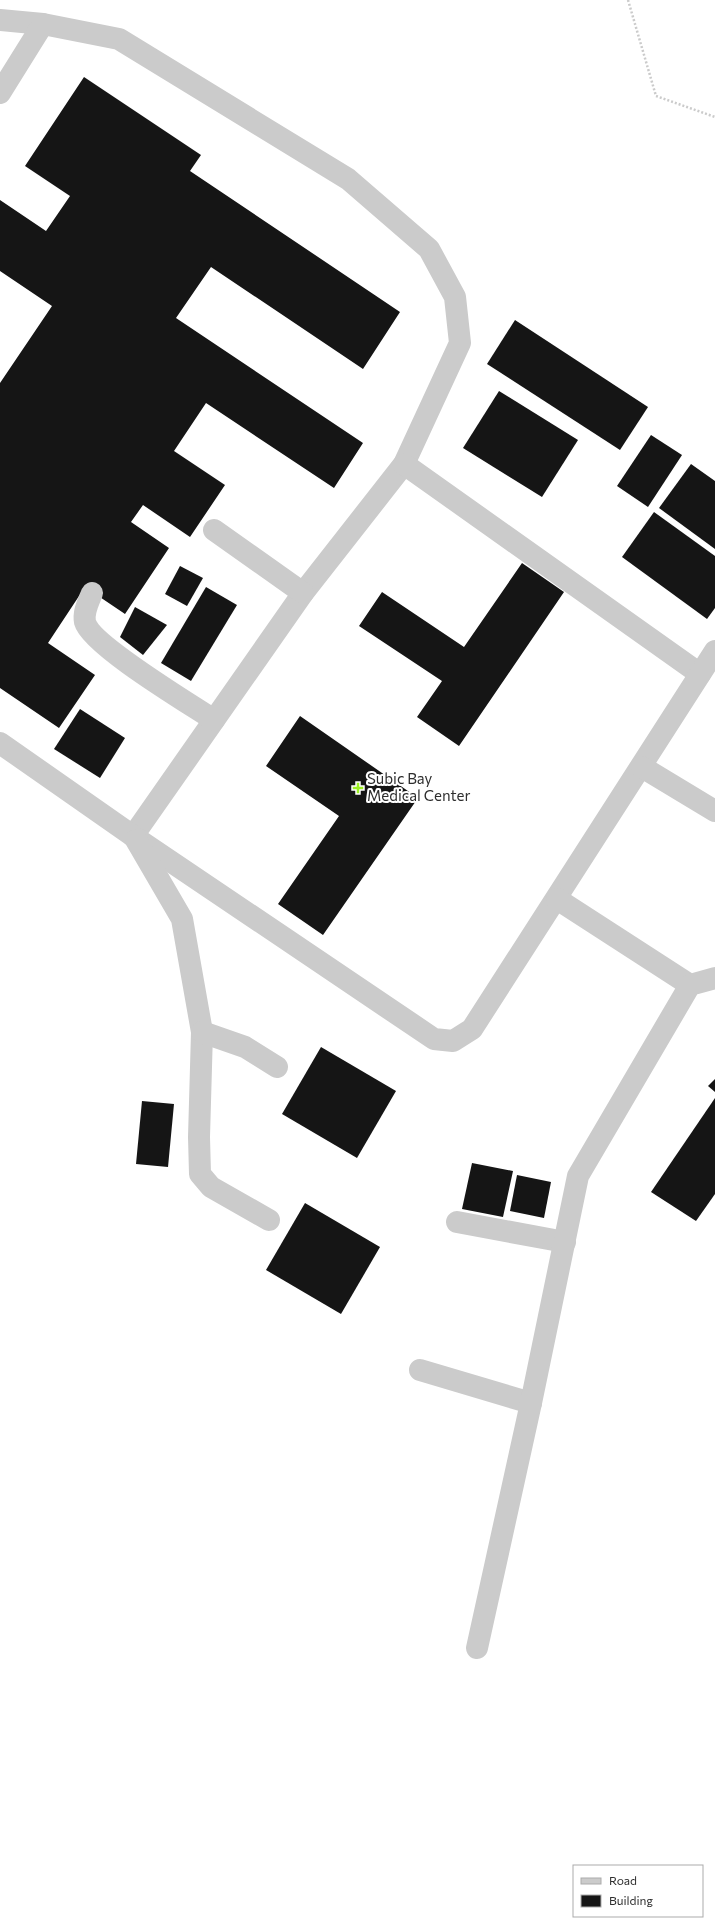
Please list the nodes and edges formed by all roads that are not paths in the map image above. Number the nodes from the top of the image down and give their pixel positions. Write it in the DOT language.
graph roads {
  1 [pos="0,20"];
  2 [pos="43,24"];
  3 [pos="0,94"];
  4 [pos="404,464"];
  5 [pos="214,530"];
  6 [pos="92,593"];
  7 [pos="303,593"];
  8 [pos="715,651"];
  9 [pos="700,674"];
  10 [pos="214,720"];
  11 [pos="0,743"];
  12 [pos="642,767"];
  13 [pos="715,811"];
  14 [pos="133,836"];
  15 [pos="557,899"];
  16 [pos="715,978"];
  17 [pos="690,985"];
  18 [pos="202,1032"];
  19 [pos="277,1067"];
  20 [pos="269,1220"];
  21 [pos="457,1222"];
  22 [pos="564,1242"];
  23 [pos="420,1370"];
  24 [pos="531,1403"];
  25 [pos="477,1648"];
  1 -- 2 [label="lane"];
  2 -- 3 [label="lane"];
  2 -- 4 [label="lane"];
  4 -- 7 [label="lane"];
  4 -- 9 [label="lane"];
  5 -- 7 [label="lane"];
  6 -- 10 [label="lane"];
  7 -- 10 [label="lane"];
  8 -- 9 [label="lane"];
  9 -- 12 [label="lane"];
  10 -- 14 [label="lane"];
  11 -- 14 [label="lane"];
  12 -- 13 [label="lane"];
  12 -- 15 [label="lane"];
  14 -- 15 [label="lane"];
  14 -- 18 [label="lane"];
  15 -- 17 [label="lane"];
  16 -- 17 [label="lane"];
  17 -- 22 [label="lane"];
  18 -- 19 [label="lane"];
  18 -- 20 [label="lane"];
  21 -- 22 [label="lane"];
  22 -- 24 [label="lane"];
  23 -- 24 [label="lane"];
  24 -- 25 [label="lane"];
}
